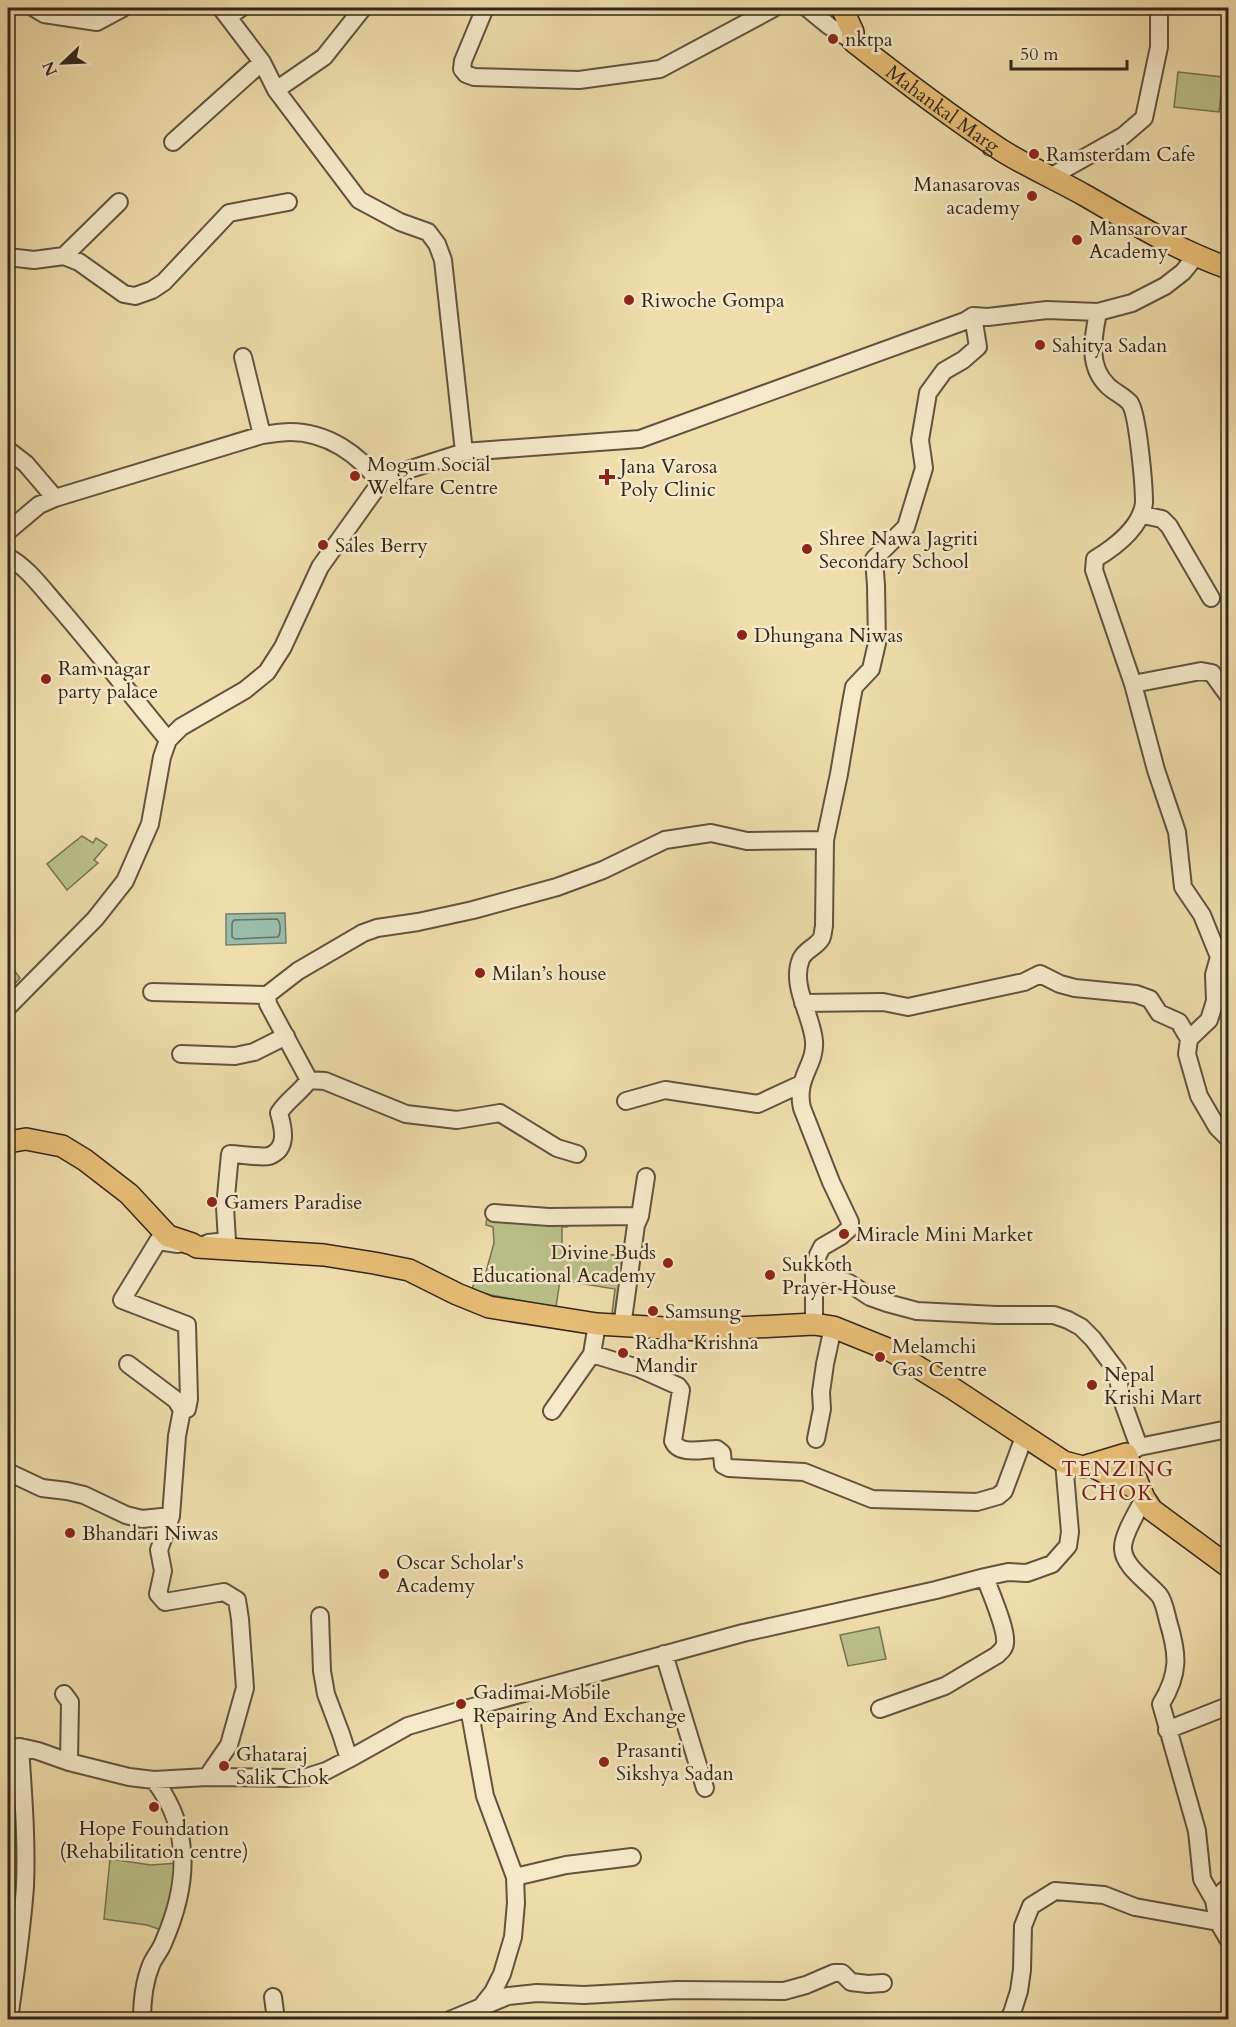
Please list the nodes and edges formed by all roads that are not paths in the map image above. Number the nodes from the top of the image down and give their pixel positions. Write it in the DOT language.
graph roads {
  1 [pos="34,8"];
  2 [pos="123,8"];
  3 [pos="363,8"];
  4 [pos="485,8"];
  5 [pos="774,8"];
  6 [pos="807,8"];
  7 [pos="842,8"];
  8 [pos="1158,8"];
  9 [pos="230,11"];
  10 [pos="854,41"];
  11 [pos="262,62"];
  12 [pos="276,90"];
  13 [pos="173,142"];
  14 [pos="1052,176"];
  15 [pos="119,202"];
  16 [pos="288,202"];
  17 [pos="64,256"];
  18 [pos="8,257"];
  19 [pos="1195,257"];
  20 [pos="1228,268"];
  21 [pos="1098,312"];
  22 [pos="973,316"];
  23 [pos="243,357"];
  24 [pos="262,435"];
  25 [pos="8,450"];
  26 [pos="464,453"];
  27 [pos="380,483"];
  28 [pos="55,498"];
  29 [pos="1143,515"];
  30 [pos="8,531"];
  31 [pos="8,556"];
  32 [pos="1211,598"];
  33 [pos="1133,684"];
  34 [pos="1228,695"];
  35 [pos="168,740"];
  36 [pos="825,840"];
  37 [pos="152,992"];
  38 [pos="267,995"];
  39 [pos="803,1003"];
  40 [pos="8,1007"];
  41 [pos="286,1036"];
  42 [pos="1189,1039"];
  43 [pos="181,1054"];
  44 [pos="309,1080"];
  45 [pos="801,1084"];
  46 [pos="626,1101"];
  47 [pos="1228,1138"];
  48 [pos="8,1142"];
  49 [pos="577,1154"];
  50 [pos="646,1177"];
  51 [pos="494,1213"];
  52 [pos="640,1216"];
  53 [pos="195,1246"];
  54 [pos="814,1272"];
  55 [pos="597,1324"];
  56 [pos="823,1325"];
  57 [pos="622,1327"];
  58 [pos="592,1354"];
  59 [pos="128,1364"];
  60 [pos="182,1410"];
  61 [pos="552,1411"];
  62 [pos="1228,1429"];
  63 [pos="1024,1437"];
  64 [pos="816,1439"];
  65 [pos="1133,1450"];
  66 [pos="1064,1462"];
  67 [pos="1090,1465"];
  68 [pos="8,1472"];
  69 [pos="1143,1495"];
  70 [pos="171,1516"];
  71 [pos="1228,1566"];
  72 [pos="985,1577"];
  73 [pos="320,1616"];
  74 [pos="664,1654"];
  75 [pos="64,1695"];
  76 [pos="1228,1706"];
  77 [pos="469,1708"];
  78 [pos="880,1709"];
  79 [pos="1167,1730"];
  80 [pos="14,1747"];
  81 [pos="349,1759"];
  82 [pos="69,1762"];
  83 [pos="207,1777"];
  84 [pos="154,1780"];
  85 [pos="705,1788"];
  86 [pos="632,1857"];
  87 [pos="515,1877"];
  88 [pos="1228,1887"];
  89 [pos="1214,1900"];
  90 [pos="1218,1922"];
  91 [pos="1228,1938"];
  92 [pos="883,1983"];
  93 [pos="273,1997"];
  94 [pos="482,2006"];
  95 [pos="9,2019"];
  96 [pos="142,2019"];
  97 [pos="276,2019"];
  98 [pos="450,2019"];
  99 [pos="1008,2019"];
  1 -- 2 [label="street"];
  3 -- 12 [label="street"];
  4 -- 5 [label="street"];
  6 -- 10 [label="street"];
  7 -- 10 [label="main road"];
  8 -- 14 [label="street"];
  9 -- 11 [label="street"];
  10 -- 14 [label="main road, Mahankal Marg"];
  11 -- 12 [label="street"];
  11 -- 13 [label="street"];
  12 -- 26 [label="street"];
  14 -- 19 [label="main road, Mahankal Marg"];
  15 -- 17 [label="street"];
  16 -- 17 [label="street"];
  17 -- 18 [label="street"];
  19 -- 20 [label="main road, Mahankal Marg"];
  19 -- 21 [label="street"];
  21 -- 22 [label="street"];
  21 -- 29 [label="street"];
  22 -- 26 [label="street"];
  22 -- 36 [label="street"];
  23 -- 24 [label="street"];
  24 -- 27 [label="street"];
  24 -- 28 [label="street"];
  25 -- 28 [label="street"];
  26 -- 27 [label="street"];
  27 -- 35 [label="street"];
  28 -- 30 [label="street"];
  29 -- 32 [label="street"];
  29 -- 33 [label="street"];
  31 -- 35 [label="street"];
  33 -- 34 [label="street"];
  33 -- 42 [label="street"];
  35 -- 40 [label="street"];
  36 -- 38 [label="street"];
  36 -- 39 [label="street"];
  37 -- 38 [label="street"];
  38 -- 41 [label="street"];
  39 -- 42 [label="street"];
  39 -- 45 [label="street"];
  41 -- 43 [label="street"];
  41 -- 44 [label="street"];
  42 -- 47 [label="street"];
  44 -- 49 [label="street"];
  44 -- 53 [label="street"];
  45 -- 46 [label="street"];
  45 -- 54 [label="street"];
  48 -- 53 [label="main road"];
  50 -- 52 [label="street"];
  51 -- 52 [label="street"];
  52 -- 57 [label="street"];
  53 -- 55 [label="main road"];
  53 -- 60 [label="street"];
  54 -- 56 [label="street"];
  54 -- 65 [label="street"];
  55 -- 57 [label="main road"];
  55 -- 58 [label="street"];
  56 -- 57 [label="main road"];
  56 -- 63 [label="main road"];
  56 -- 64 [label="street"];
  58 -- 61 [label="street"];
  58 -- 63 [label="street"];
  59 -- 60 [label="street"];
  60 -- 70 [label="street"];
  62 -- 65 [label="street"];
  63 -- 66 [label="main road"];
  65 -- 67 [label="main road"];
  65 -- 69 [label="main road"];
  66 -- 67 [label="main road"];
  66 -- 72 [label="street"];
  67 -- 69 [label="main road"];
  68 -- 70 [label="street"];
  69 -- 71 [label="main road"];
  69 -- 79 [label="street"];
  70 -- 83 [label="street"];
  72 -- 74 [label="street"];
  72 -- 78 [label="street"];
  73 -- 81 [label="street"];
  74 -- 77 [label="street"];
  74 -- 85 [label="street"];
  75 -- 82 [label="street"];
  76 -- 79 [label="street"];
  77 -- 81 [label="street"];
  77 -- 87 [label="street"];
  79 -- 89 [label="street"];
  80 -- 82 [label="street"];
  80 -- 95 [label="street"];
  81 -- 83 [label="street"];
  82 -- 84 [label="street"];
  83 -- 84 [label="street"];
  84 -- 96 [label="street"];
  86 -- 87 [label="street"];
  87 -- 94 [label="street"];
  88 -- 89 [label="street"];
  89 -- 90 [label="street"];
  90 -- 91 [label="street"];
  90 -- 99 [label="street"];
  92 -- 94 [label="street"];
  93 -- 97 [label="street"];
  94 -- 98 [label="street"];
}
